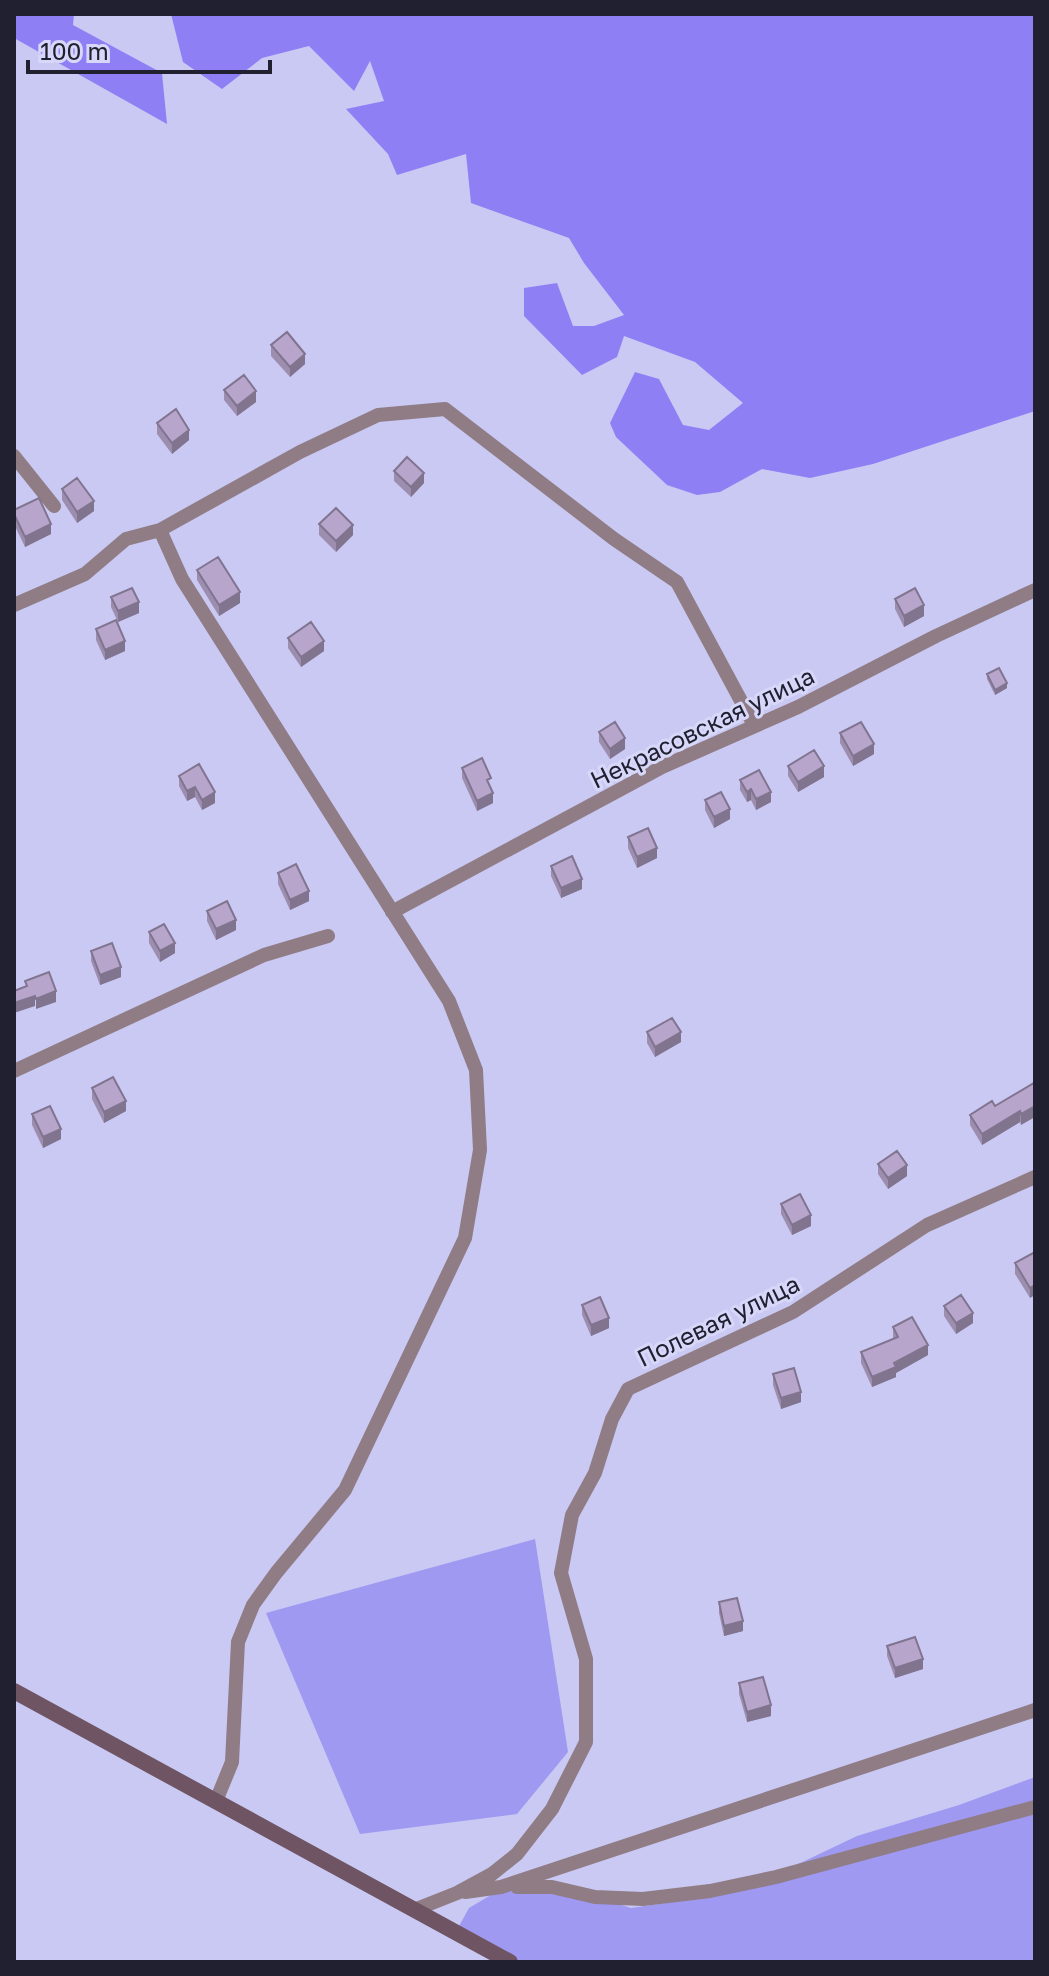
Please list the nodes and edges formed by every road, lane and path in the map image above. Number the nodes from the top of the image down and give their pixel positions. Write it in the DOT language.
graph roads {
  1 [pos="14,456"];
  2 [pos="54,506"];
  3 [pos="160,530"];
  4 [pos="1035,590"];
  5 [pos="14,605"];
  6 [pos="754,725"];
  7 [pos="392,912"];
  8 [pos="328,936"];
  9 [pos="14,1071"];
  10 [pos="1035,1177"];
  11 [pos="14,1691"];
  12 [pos="1035,1710"];
  13 [pos="216,1801"];
  14 [pos="1035,1807"];
  15 [pos="501,1887"];
  16 [pos="457,1893"];
  17 [pos="414,1910"];
  18 [pos="510,1962"];
  1 -- 2 [label="street"];
  3 -- 5 [label="street"];
  3 -- 6 [label="street"];
  3 -- 7 [label="street"];
  4 -- 6 [label="street, Некрасовская улица"];
  6 -- 7 [label="street, Некрасовская улица"];
  7 -- 13 [label="street"];
  8 -- 9 [label="street"];
  10 -- 16 [label="street, Полевая улица"];
  11 -- 13 [label="street"];
  12 -- 15 [label="street, Полевая улица"];
  13 -- 17 [label="street"];
  14 -- 15 [label="street"];
  15 -- 16 [label="street, Полевая улица"];
  16 -- 17 [label="street, Полевая улица"];
  17 -- 18 [label="street"];
}
